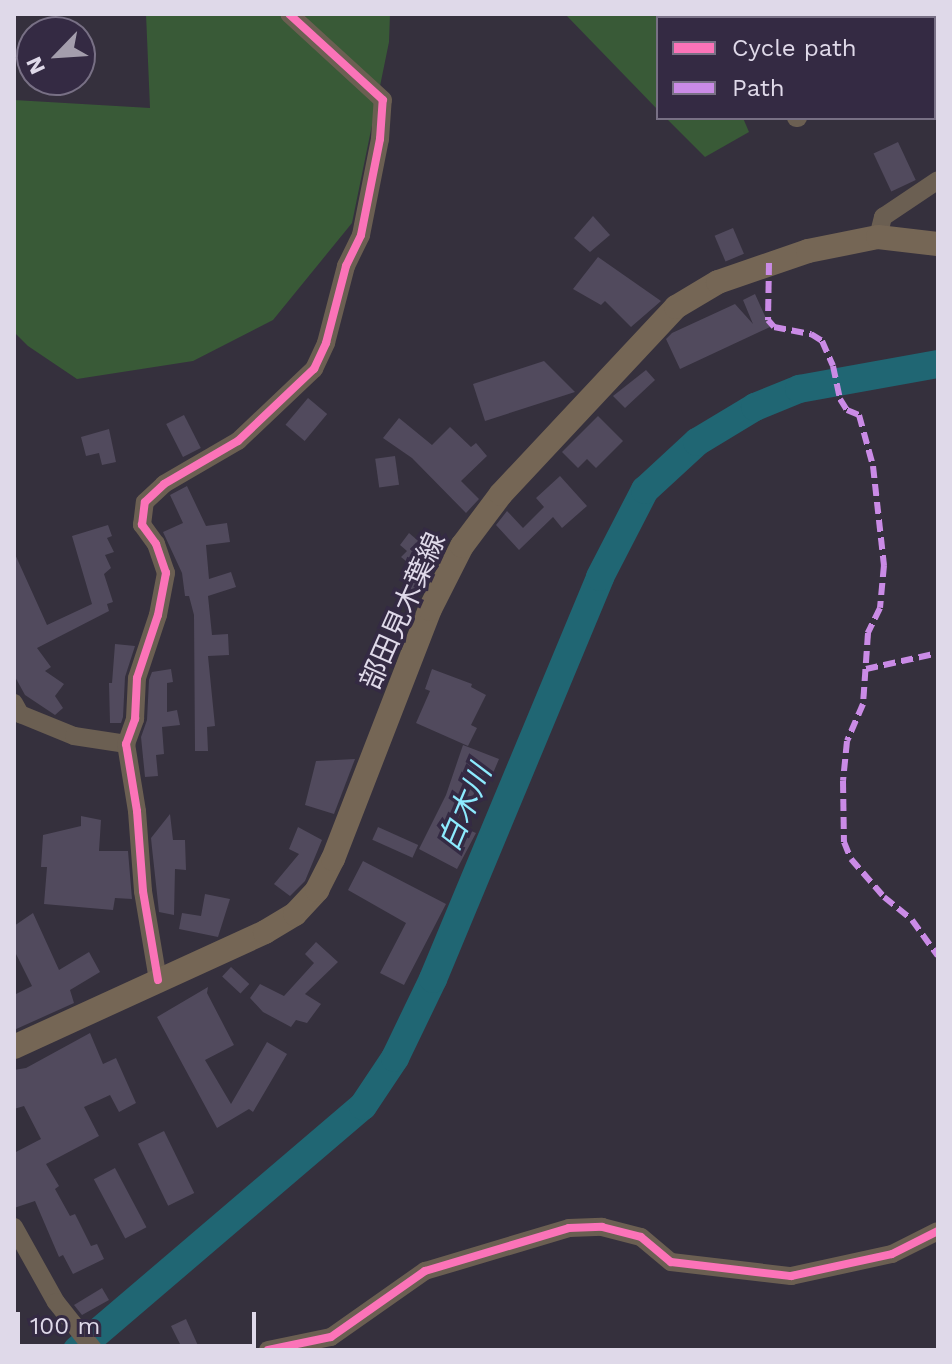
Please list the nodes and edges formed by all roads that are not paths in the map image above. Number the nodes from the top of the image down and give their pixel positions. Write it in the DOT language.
graph roads {
  1 [pos="289,14"];
  2 [pos="938,180"];
  3 [pos="878,237"];
  4 [pos="938,244"];
  5 [pos="14,703"];
  6 [pos="126,744"];
  7 [pos="158,980"];
  8 [pos="14,1047"];
  9 [pos="14,1227"];
  10 [pos="938,1231"];
  11 [pos="94,1350"];
  12 [pos="268,1350"];
  1 -- 6 [label="street"];
  2 -- 3 [label="street"];
  3 -- 4 [label="main road, 部田見木葉線"];
  3 -- 7 [label="main road, 部田見木葉線"];
  5 -- 6 [label="street"];
  6 -- 7 [label="street"];
  7 -- 8 [label="main road, 部田見木葉線"];
  9 -- 11 [label="street"];
  10 -- 12 [label="street"];
}
